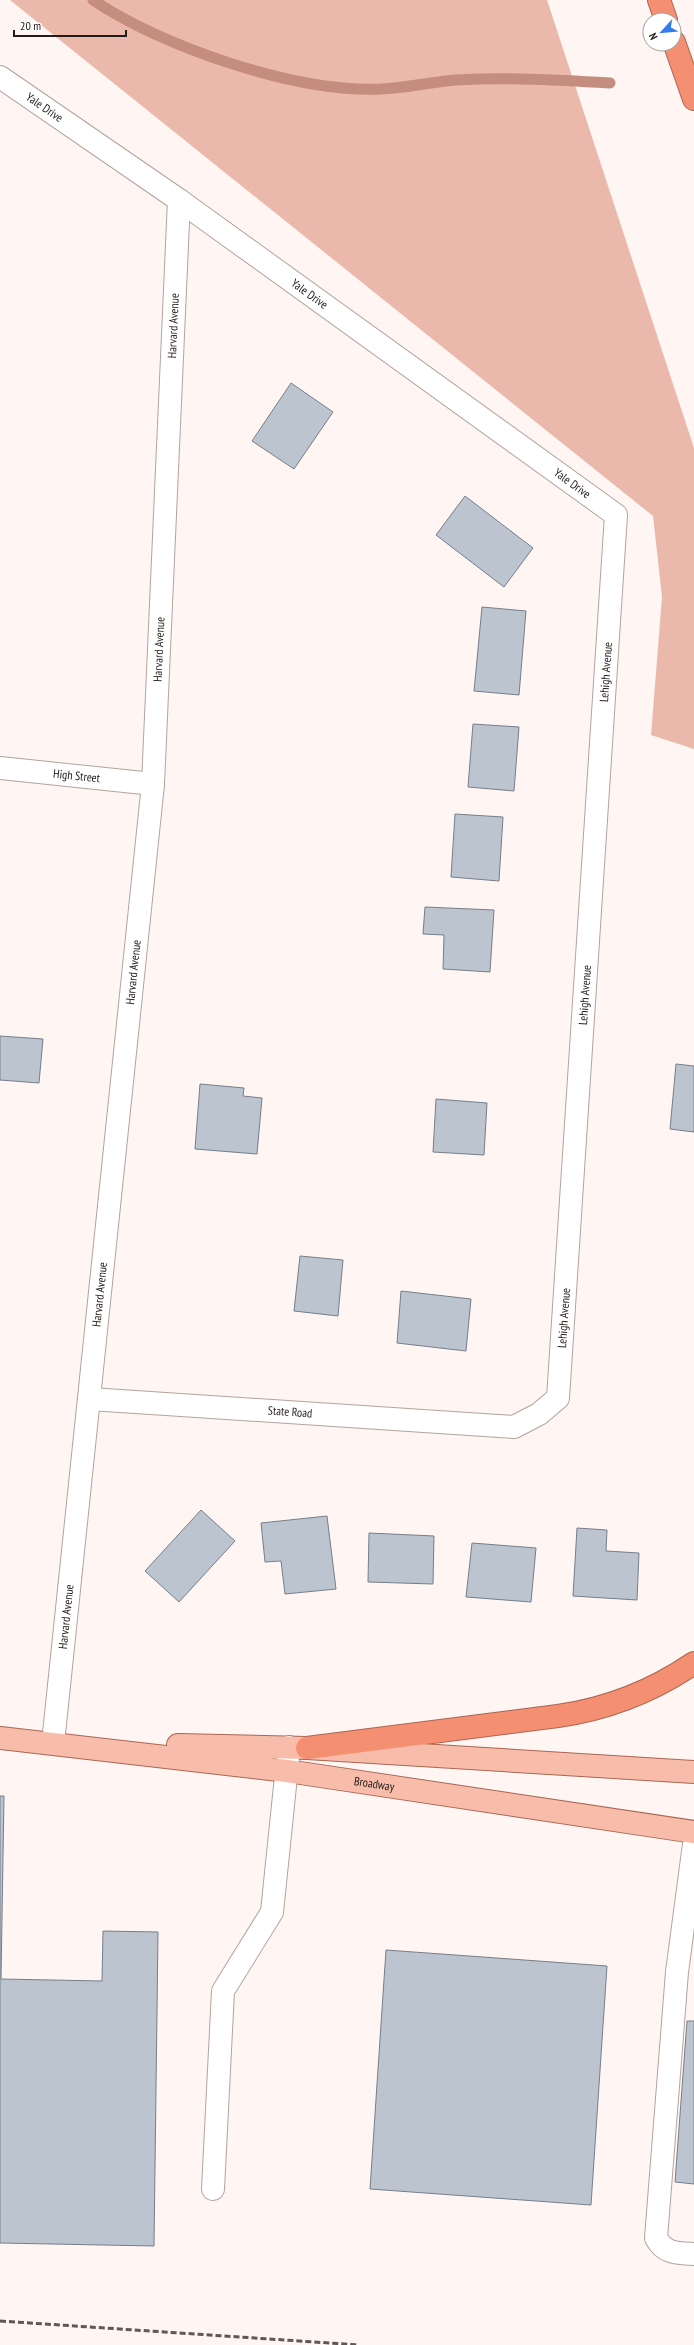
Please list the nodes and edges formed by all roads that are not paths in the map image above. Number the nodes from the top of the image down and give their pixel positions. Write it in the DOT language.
graph roads {
  1 [pos="659,0"];
  2 [pos="663,12"];
  3 [pos="678,52"];
  4 [pos="0,78"];
  5 [pos="694,99"];
  6 [pos="178,200"];
  7 [pos="616,515"];
  8 [pos="0,768"];
  9 [pos="153,784"];
  10 [pos="90,1398"];
  11 [pos="490,1426"];
  12 [pos="694,1663"];
  13 [pos="0,1738"];
  14 [pos="54,1743"];
  15 [pos="298,1748"];
  16 [pos="287,1771"];
  17 [pos="694,1772"];
  18 [pos="694,1832"];
  19 [pos="694,1844"];
  20 [pos="686,1972"];
  21 [pos="213,2189"];
  22 [pos="694,2254"];
  1 -- 2 [label="highway"];
  3 -- 5 [label="highway"];
  4 -- 6 [label="street, Yale Drive"];
  6 -- 7 [label="street, Yale Drive"];
  6 -- 9 [label="street, Harvard Avenue"];
  7 -- 11 [label="street, Lehigh Avenue"];
  8 -- 9 [label="street, High Street"];
  9 -- 10 [label="street, Harvard Avenue"];
  10 -- 11 [label="street, State Road"];
  10 -- 14 [label="street, Harvard Avenue"];
  12 -- 15 [label="highway"];
  13 -- 14 [label="main road, Broadway"];
  14 -- 15 [label="main road, Broadway"];
  14 -- 16 [label="main road, Broadway"];
  15 -- 16 [label="street"];
  15 -- 17 [label="main road, Broadway"];
  16 -- 18 [label="main road, Broadway"];
  16 -- 21 [label="street"];
  19 -- 20 [label="street"];
  20 -- 22 [label="street"];
}
